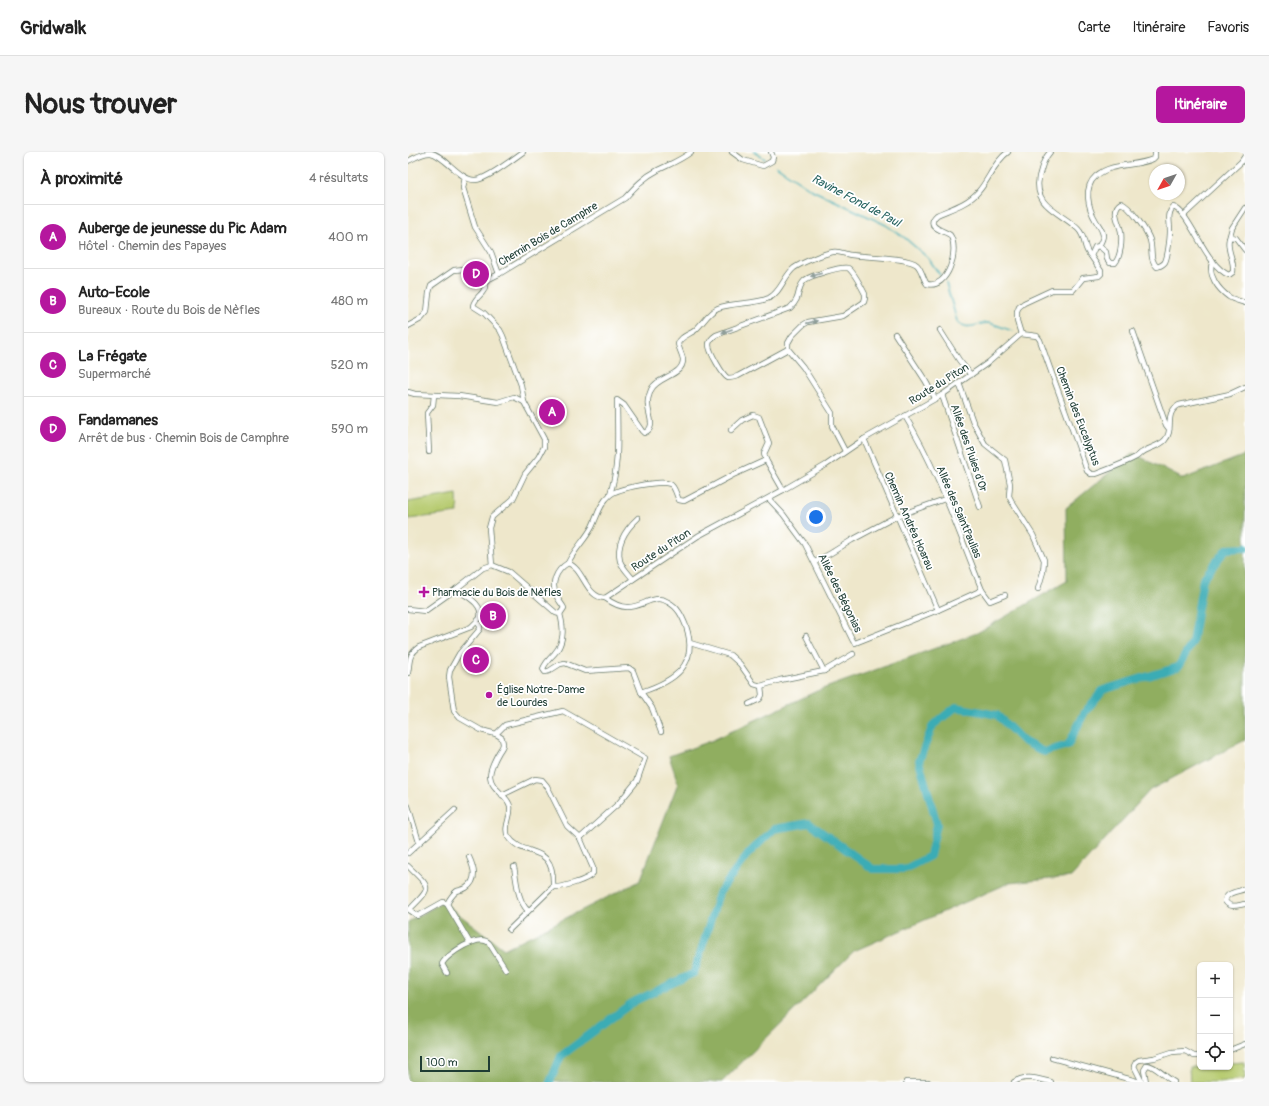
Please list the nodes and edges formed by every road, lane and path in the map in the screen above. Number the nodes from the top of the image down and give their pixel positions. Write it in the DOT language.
graph roads {
  1 [pos="431,152"];
  2 [pos="523,152"];
  3 [pos="691,152"];
  4 [pos="732,152"];
  5 [pos="771,152"];
  6 [pos="1008,152"];
  7 [pos="1050,152"];
  8 [pos="1155,152"];
  9 [pos="1245,156"];
  10 [pos="408,161"];
  11 [pos="465,177"];
  12 [pos="1245,208"];
  13 [pos="1184,216"];
  14 [pos="1230,239"];
  15 [pos="1099,246"];
  16 [pos="1245,250"];
  17 [pos="1091,256"];
  18 [pos="1213,261"];
  19 [pos="499,274"];
  20 [pos="485,281"];
  21 [pos="1245,303"];
  22 [pos="408,326"];
  23 [pos="940,330"];
  24 [pos="1133,331"];
  25 [pos="895,334"];
  26 [pos="1021,334"];
  27 [pos="788,349"];
  28 [pos="971,375"];
  29 [pos="959,383"];
  30 [pos="1245,387"];
  31 [pos="408,392"];
  32 [pos="942,395"];
  33 [pos="434,396"];
  34 [pos="935,398"];
  35 [pos="524,402"];
  36 [pos="905,416"];
  37 [pos="1169,429"];
  38 [pos="731,430"];
  39 [pos="864,439"];
  40 [pos="845,451"];
  41 [pos="428,452"];
  42 [pos="766,460"];
  43 [pos="784,490"];
  44 [pos="610,494"];
  45 [pos="769,499"];
  46 [pos="945,499"];
  47 [pos="980,506"];
  48 [pos="897,516"];
  49 [pos="638,518"];
  50 [pos="815,562"];
  51 [pos="568,563"];
  52 [pos="492,565"];
  53 [pos="633,579"];
  54 [pos="1038,588"];
  55 [pos="456,589"];
  56 [pos="982,590"];
  57 [pos="1004,595"];
  58 [pos="605,598"];
  59 [pos="408,609"];
  60 [pos="938,610"];
  61 [pos="560,614"];
  62 [pos="477,622"];
  63 [pos="806,636"];
  64 [pos="690,643"];
  65 [pos="853,654"];
  66 [pos="824,670"];
  67 [pos="408,673"];
  68 [pos="761,686"];
  69 [pos="641,692"];
  70 [pos="749,704"];
  71 [pos="661,732"];
  72 [pos="496,734"];
  73 [pos="502,795"];
  74 [pos="408,806"];
  75 [pos="455,810"];
  76 [pos="580,838"];
  77 [pos="419,842"];
  78 [pos="408,853"];
  79 [pos="469,856"];
  80 [pos="408,866"];
  81 [pos="514,867"];
  82 [pos="554,887"];
  83 [pos="1245,889"];
  84 [pos="447,904"];
  85 [pos="1245,904"];
  86 [pos="408,910"];
  87 [pos="528,911"];
  88 [pos="509,930"];
  89 [pos="470,943"];
  90 [pos="506,970"];
  91 [pos="447,973"];
  92 [pos="1245,1044"];
  93 [pos="1233,1049"];
  94 [pos="1197,1056"];
  95 [pos="1052,1058"];
  96 [pos="906,1082"];
  97 [pos="928,1082"];
  98 [pos="1014,1082"];
  99 [pos="1052,1082"];
  100 [pos="1141,1082"];
  101 [pos="1146,1082"];
  102 [pos="1174,1082"];
  1 -- 10 [label="street"];
  1 -- 11 [label="street"];
  2 -- 11 [label="street"];
  3 -- 19 [label="street, Chemin Bois de Camphre"];
  4 -- 5 [label="street"];
  6 -- 44 [label="street"];
  7 -- 17 [label="street"];
  8 -- 15 [label="street"];
  9 -- 13 [label="street"];
  11 -- 19 [label="street"];
  12 -- 14 [label="street"];
  13 -- 15 [label="street"];
  13 -- 18 [label="street"];
  14 -- 16 [label="street"];
  14 -- 18 [label="street"];
  15 -- 17 [label="street"];
  17 -- 26 [label="street"];
  18 -- 21 [label="street"];
  19 -- 20 [label="street, Chemin Bois de Camphre"];
  20 -- 22 [label="street"];
  20 -- 35 [label="street"];
  23 -- 28 [label="street"];
  24 -- 37 [label="street"];
  25 -- 34 [label="street"];
  26 -- 28 [label="street, Route du Piton"];
  26 -- 37 [label="street, Chemin des Eucalyptus"];
  27 -- 27 [label="street, one-way"];
  27 -- 40 [label="street"];
  28 -- 29 [label="street, Route du Piton"];
  29 -- 32 [label="street, Route du Piton"];
  29 -- 54 [label="street"];
  30 -- 37 [label="street, Chemin des Eucalyptus"];
  31 -- 33 [label="street"];
  32 -- 34 [label="street, Route du Piton"];
  32 -- 47 [label="street, Allée des Pluies d'Or"];
  33 -- 35 [label="street"];
  33 -- 41 [label="street"];
  34 -- 36 [label="street, Route du Piton"];
  35 -- 52 [label="street"];
  36 -- 39 [label="street, Route du Piton"];
  36 -- 46 [label="street, Allée des SaintPaulias"];
  38 -- 42 [label="street"];
  39 -- 40 [label="street, Route du Piton"];
  39 -- 48 [label="street, Chemin Andréa Hoarau"];
  40 -- 43 [label="street, Route du Piton"];
  42 -- 43 [label="street"];
  42 -- 44 [label="street"];
  43 -- 45 [label="street, Route du Piton"];
  44 -- 51 [label="street"];
  45 -- 50 [label="street, Allée des Bégonias"];
  45 -- 53 [label="street, Route du Piton"];
  46 -- 48 [label="street"];
  46 -- 56 [label="street, Allée des SaintPaulias"];
  48 -- 50 [label="street"];
  48 -- 60 [label="street, Chemin Andréa Hoarau"];
  49 -- 53 [label="street"];
  50 -- 60 [label="street, Allée des Bégonias"];
  51 -- 58 [label="street"];
  51 -- 61 [label="street"];
  52 -- 55 [label="street"];
  52 -- 61 [label="street"];
  53 -- 58 [label="street, Route du Piton"];
  55 -- 59 [label="street"];
  55 -- 62 [label="street"];
  56 -- 57 [label="street"];
  56 -- 60 [label="street, Allée des Bégonias"];
  58 -- 64 [label="street"];
  61 -- 69 [label="street"];
  62 -- 67 [label="street"];
  62 -- 72 [label="street"];
  63 -- 66 [label="street"];
  64 -- 68 [label="street"];
  64 -- 69 [label="street"];
  65 -- 66 [label="street"];
  66 -- 68 [label="street"];
  68 -- 70 [label="street"];
  69 -- 71 [label="street"];
  72 -- 73 [label="street"];
  72 -- 76 [label="street"];
  73 -- 76 [label="street"];
  73 -- 82 [label="street"];
  74 -- 77 [label="street"];
  75 -- 77 [label="street"];
  76 -- 82 [label="street"];
  77 -- 78 [label="street"];
  79 -- 84 [label="street"];
  80 -- 86 [label="street"];
  81 -- 87 [label="street"];
  82 -- 87 [label="street"];
  83 -- 85 [label="street"];
  84 -- 86 [label="street"];
  84 -- 89 [label="street"];
  87 -- 88 [label="street"];
  89 -- 90 [label="street"];
  89 -- 91 [label="street"];
  92 -- 93 [label="street"];
  94 -- 100 [label="street"];
  95 -- 100 [label="street"];
  96 -- 97 [label="street"];
  98 -- 99 [label="street"];
  101 -- 102 [label="street"];
}
